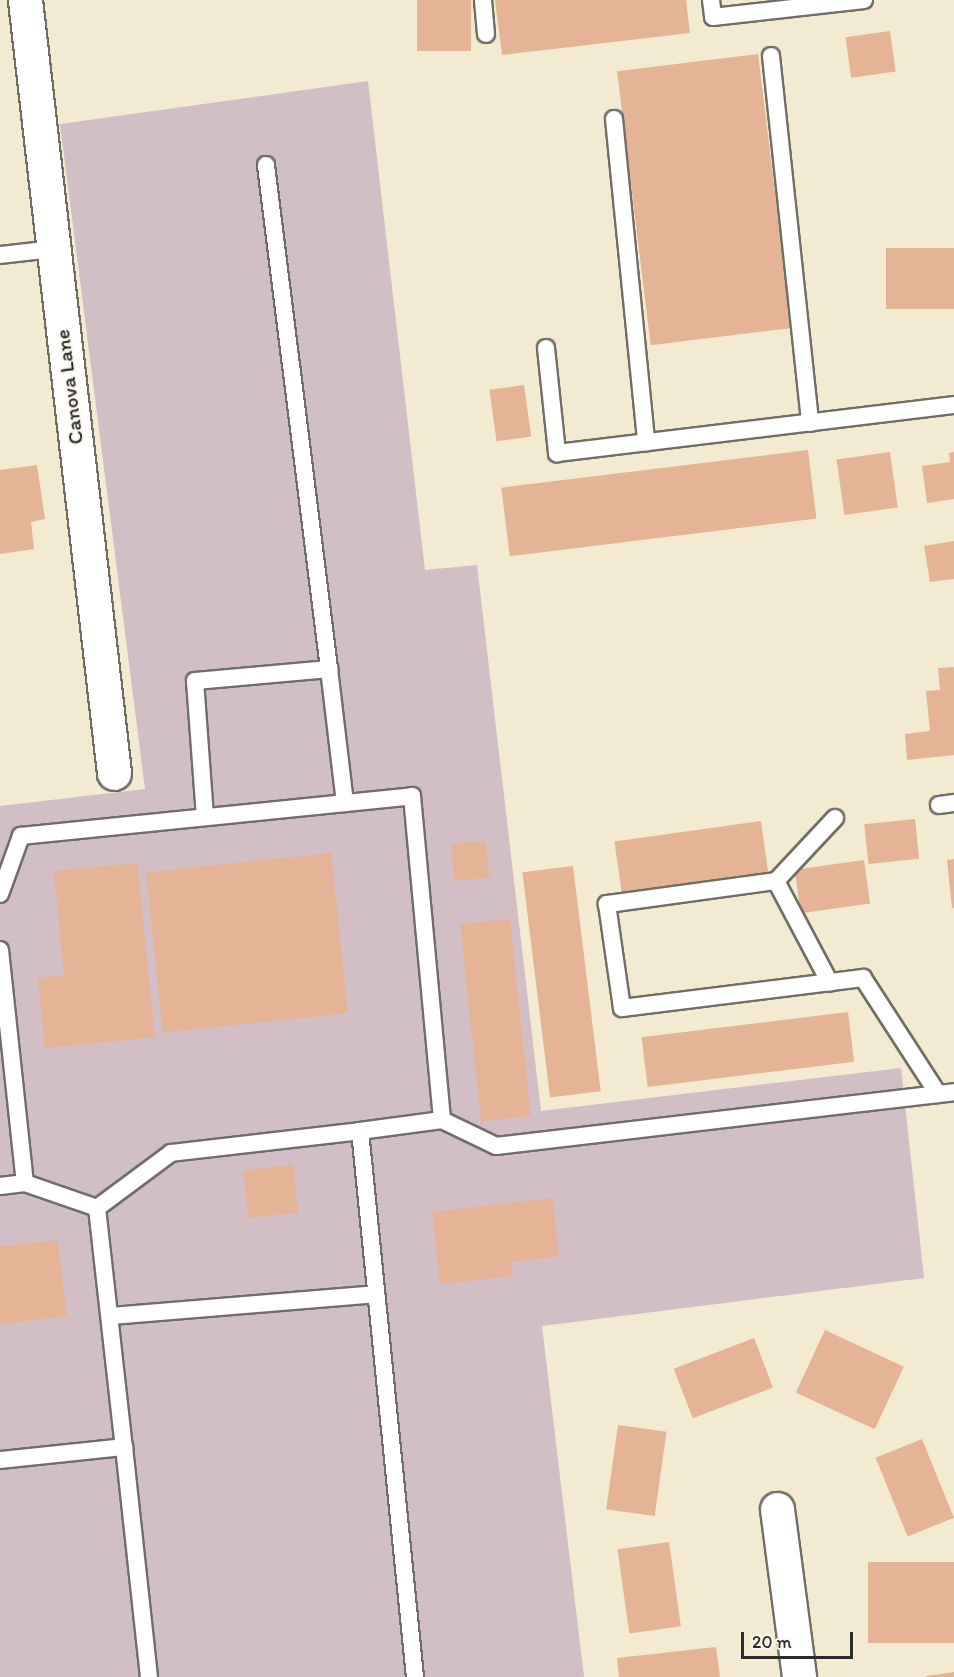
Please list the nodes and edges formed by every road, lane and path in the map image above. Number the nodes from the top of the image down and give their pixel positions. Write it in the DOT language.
graph roads {
  1 [pos="25,0"];
  2 [pos="483,0"];
  3 [pos="711,0"];
  4 [pos="864,0"];
  5 [pos="486,34"];
  6 [pos="771,56"];
  7 [pos="614,118"];
  8 [pos="266,165"];
  9 [pos="53,249"];
  10 [pos="0,255"];
  11 [pos="546,348"];
  12 [pos="954,405"];
  13 [pos="810,423"];
  14 [pos="646,442"];
  15 [pos="329,669"];
  16 [pos="114,773"];
  17 [pos="345,803"];
  18 [pos="206,817"];
  19 [pos="835,818"];
  20 [pos="776,881"];
  21 [pos="0,894"];
  22 [pos="0,950"];
  23 [pos="830,982"];
  24 [pos="946,1093"];
  25 [pos="442,1120"];
  26 [pos="360,1131"];
  27 [pos="26,1183"];
  28 [pos="0,1186"];
  29 [pos="97,1208"];
  30 [pos="376,1294"];
  31 [pos="110,1316"];
  32 [pos="124,1447"];
  33 [pos="0,1460"];
  34 [pos="777,1509"];
  35 [pos="149,1677"];
  36 [pos="415,1677"];
  37 [pos="799,1677"];
  1 -- 9 [label="street, Canova Lane"];
  2 -- 5 [label="lane"];
  3 -- 4 [label="lane"];
  6 -- 13 [label="lane"];
  7 -- 14 [label="lane"];
  8 -- 15 [label="lane"];
  9 -- 10 [label="lane"];
  9 -- 16 [label="street, Canova Lane"];
  11 -- 14 [label="lane"];
  12 -- 13 [label="lane"];
  13 -- 14 [label="lane"];
  15 -- 17 [label="lane"];
  15 -- 18 [label="lane"];
  17 -- 18 [label="lane"];
  17 -- 25 [label="lane"];
  18 -- 21 [label="lane"];
  19 -- 20 [label="lane"];
  20 -- 23 [label="lane"];
  20 -- 23 [label="lane"];
  22 -- 27 [label="lane"];
  23 -- 24 [label="lane"];
  24 -- 25 [label="lane"];
  25 -- 26 [label="lane"];
  26 -- 29 [label="lane"];
  26 -- 30 [label="lane"];
  27 -- 28 [label="lane"];
  27 -- 29 [label="lane"];
  29 -- 31 [label="lane"];
  30 -- 31 [label="lane"];
  30 -- 36 [label="lane"];
  31 -- 32 [label="lane"];
  32 -- 33 [label="lane"];
  32 -- 35 [label="lane"];
  34 -- 37 [label="street"];
}
